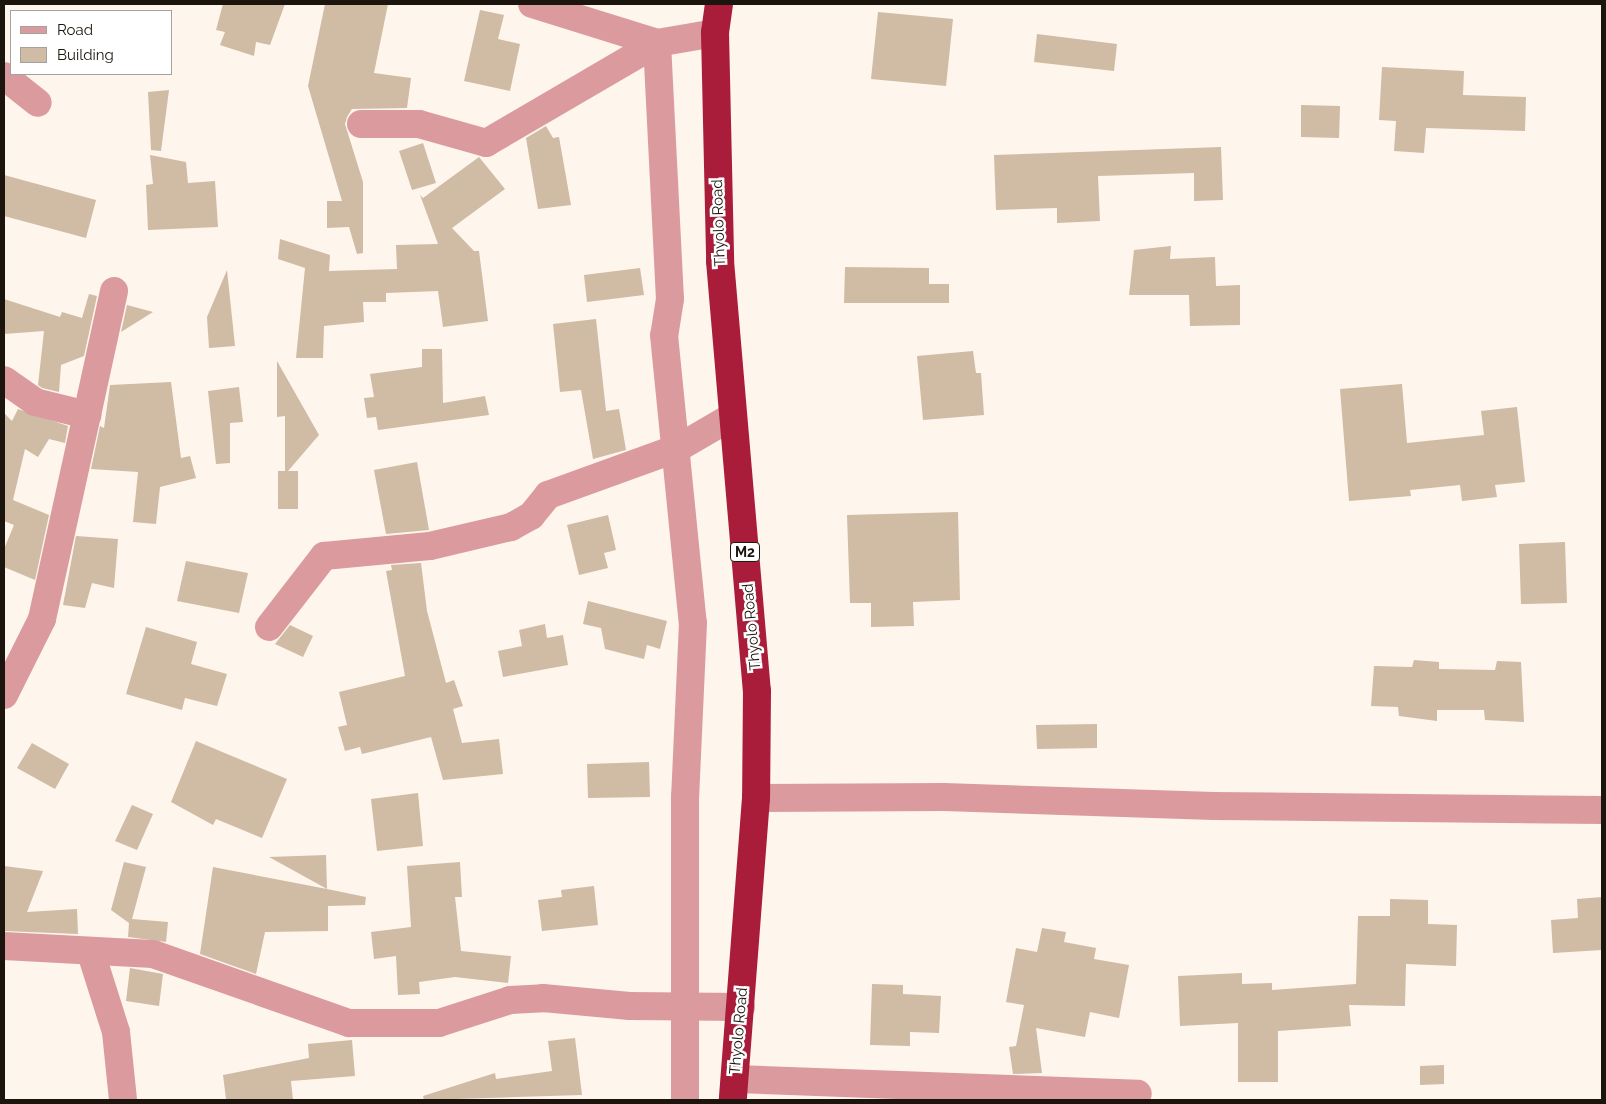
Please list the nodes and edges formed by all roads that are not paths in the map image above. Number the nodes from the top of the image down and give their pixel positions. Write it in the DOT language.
graph roads {
  1 [pos="532,4"];
  2 [pos="719,4"];
  3 [pos="715,33"];
  4 [pos="657,43"];
  5 [pos="4,76"];
  6 [pos="38,103"];
  7 [pos="361,124"];
  8 [pos="114,291"];
  9 [pos="4,380"];
  10 [pos="87,415"];
  11 [pos="731,417"];
  12 [pos="678,448"];
  13 [pos="269,627"];
  14 [pos="4,695"];
  15 [pos="756,798"];
  16 [pos="1602,810"];
  17 [pos="4,946"];
  18 [pos="91,953"];
  19 [pos="686,1006"];
  20 [pos="741,1007"];
  21 [pos="734,1090"];
  22 [pos="1138,1094"];
  23 [pos="123,1100"];
  24 [pos="685,1100"];
  1 -- 4 [label="street"];
  2 -- 3 [label="highway, Thyolo Road / M2"];
  3 -- 4 [label="street"];
  3 -- 11 [label="highway, Thyolo Road / M2"];
  4 -- 7 [label="street"];
  4 -- 12 [label="street"];
  5 -- 6 [label="street"];
  8 -- 10 [label="street"];
  9 -- 10 [label="street"];
  10 -- 14 [label="street"];
  11 -- 12 [label="street"];
  11 -- 15 [label="highway, Thyolo Road / M2"];
  12 -- 13 [label="street"];
  12 -- 19 [label="street"];
  15 -- 16 [label="street"];
  15 -- 20 [label="highway, Thyolo Road / M2"];
  17 -- 18 [label="street"];
  18 -- 19 [label="street"];
  18 -- 23 [label="street"];
  19 -- 20 [label="street"];
  19 -- 24 [label="street"];
  20 -- 21 [label="highway, Thyolo Road / M2"];
  21 -- 22 [label="street"];
}
